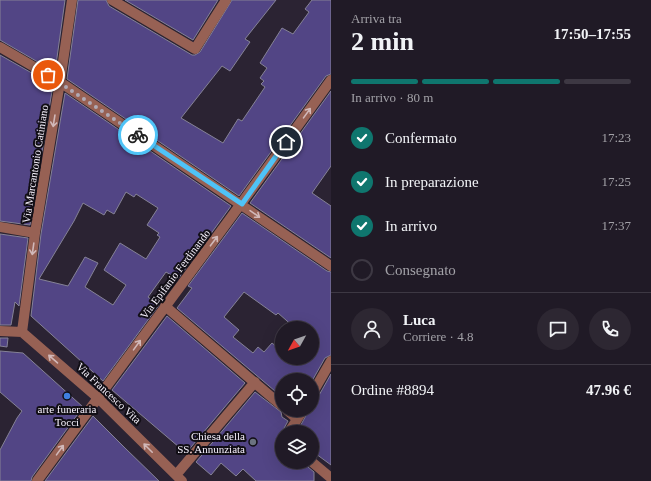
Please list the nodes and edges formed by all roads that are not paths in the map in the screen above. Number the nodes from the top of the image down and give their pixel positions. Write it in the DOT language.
graph roads {
  1 [pos="72,0"];
  2 [pos="112,0"];
  3 [pos="226,0"];
  4 [pos="0,47"];
  5 [pos="331,80"];
  6 [pos="60,82"];
  7 [pos="242,204"];
  8 [pos="0,227"];
  9 [pos="35,233"];
  10 [pos="331,266"];
  11 [pos="165,306"];
  12 [pos="0,331"];
  13 [pos="22,332"];
  14 [pos="331,361"];
  15 [pos="255,382"];
  16 [pos="319,382"];
  17 [pos="98,398"];
  18 [pos="275,400"];
  19 [pos="319,468"];
  20 [pos="328,475"];
  21 [pos="179,478"];
  22 [pos="37,481"];
  1 -- 6 [label="street, Via Marcantonio Catiniano"];
  2 -- 3 [label="street"];
  4 -- 6 [label="street"];
  7 -- 5 [label="street, Via Epifanio Ferdinando, one-way"];
  6 -- 7 [label="street"];
  6 -- 9 [label="street, Via Marcantonio Catiniano, one-way"];
  7 -- 10 [label="street, one-way"];
  11 -- 7 [label="street, Via Epifanio Ferdinando, one-way"];
  8 -- 9 [label="street"];
  9 -- 13 [label="street, Via Marcantonio Catiniano, one-way"];
  11 -- 15 [label="street"];
  17 -- 11 [label="street, Via Epifanio Ferdinando, one-way"];
  12 -- 13 [label="street"];
  17 -- 13 [label="street, Via Francesco Vita, one-way"];
  14 -- 16 [label="street"];
  15 -- 18 [label="street"];
  15 -- 21 [label="street"];
  21 -- 17 [label="street, Via Francesco Vita, one-way"];
  22 -- 17 [label="street, Via Epifanio Ferdinando, one-way"];
  19 -- 20 [label="street"];
}
